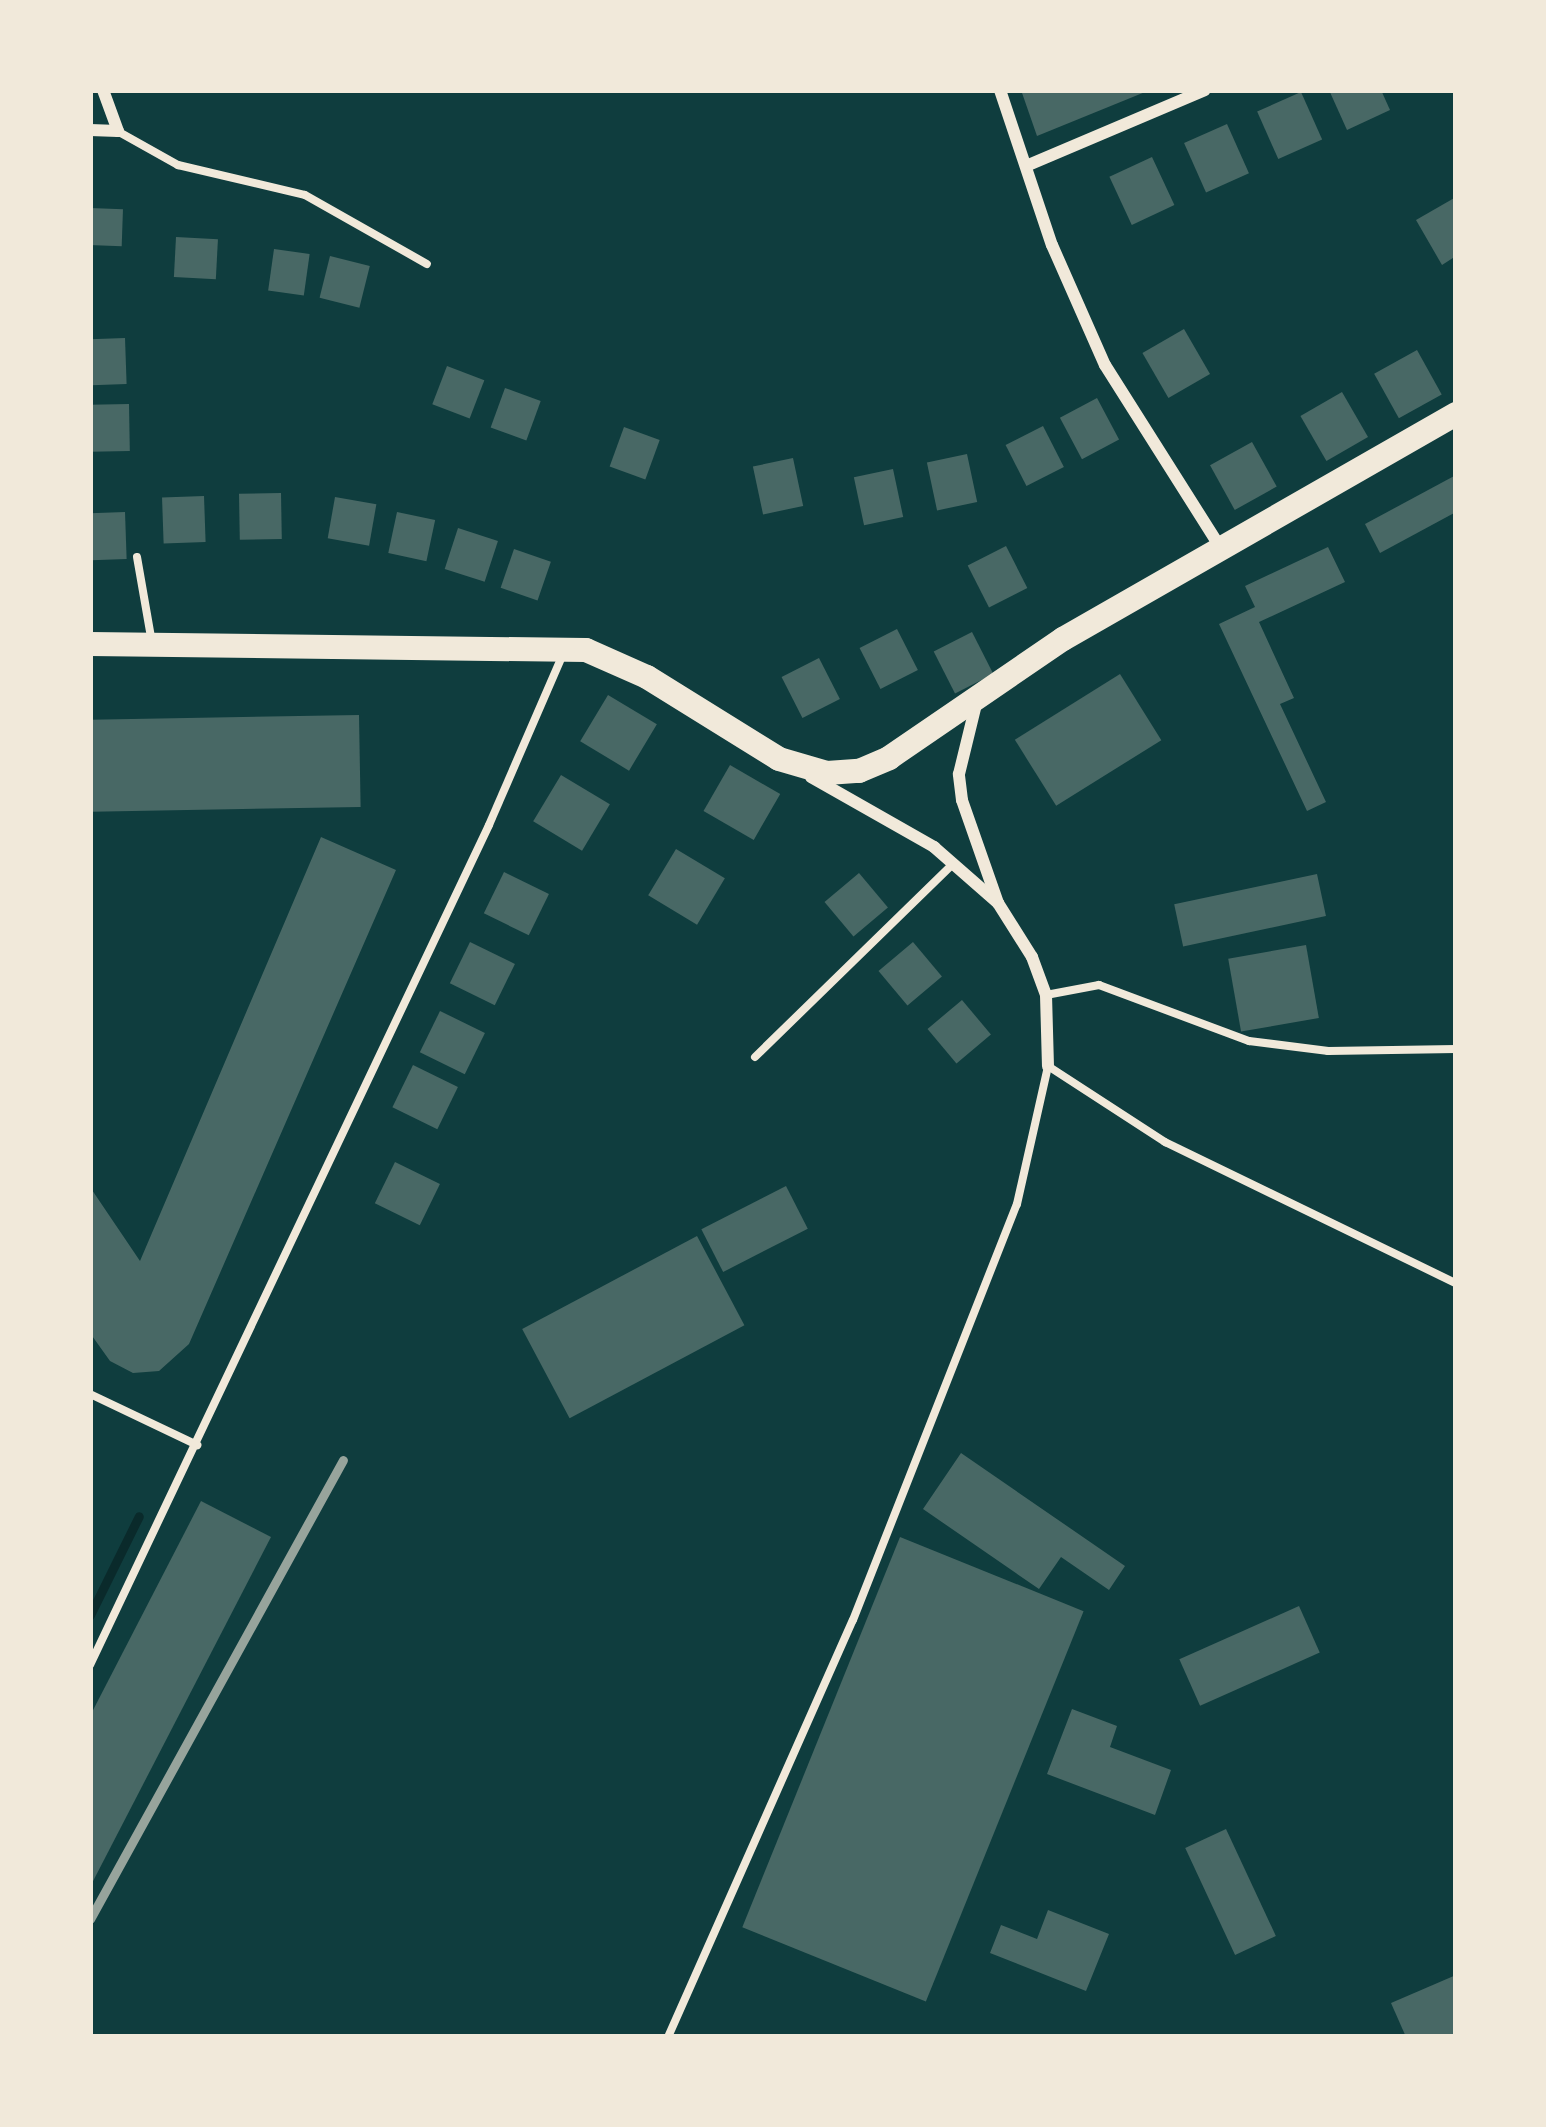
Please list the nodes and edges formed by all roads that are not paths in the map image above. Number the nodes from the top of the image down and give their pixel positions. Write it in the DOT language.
graph roads {
  1 [pos="103,90"];
  2 [pos="1000,90"];
  3 [pos="1205,90"];
  4 [pos="90,130"];
  5 [pos="118,131"];
  6 [pos="1026,166"];
  7 [pos="427,264"];
  8 [pos="1456,414"];
  9 [pos="1220,547"];
  10 [pos="137,557"];
  11 [pos="90,644"];
  12 [pos="152,645"];
  13 [pos="566,648"];
  14 [pos="980,696"];
  15 [pos="778,759"];
  16 [pos="953,864"];
  17 [pos="998,903"];
  18 [pos="1046,995"];
  19 [pos="1456,1048"];
  20 [pos="754,1057"];
  21 [pos="1048,1066"];
  22 [pos="1456,1283"];
  23 [pos="90,1394"];
  24 [pos="197,1445"];
  25 [pos="90,1665"];
  26 [pos="668,2037"];
  1 -- 5 [label="street"];
  2 -- 6 [label="street"];
  3 -- 6 [label="street"];
  4 -- 5 [label="street"];
  5 -- 7 [label="lane"];
  6 -- 9 [label="street"];
  8 -- 9 [label="main road"];
  9 -- 14 [label="main road"];
  10 -- 12 [label="lane"];
  11 -- 12 [label="main road"];
  12 -- 13 [label="main road"];
  13 -- 15 [label="main road"];
  13 -- 24 [label="lane"];
  14 -- 15 [label="main road"];
  14 -- 17 [label="street"];
  15 -- 16 [label="street"];
  16 -- 17 [label="street"];
  16 -- 20 [label="lane"];
  17 -- 18 [label="street"];
  18 -- 19 [label="lane"];
  18 -- 21 [label="street"];
  21 -- 22 [label="lane"];
  21 -- 26 [label="lane"];
  23 -- 24 [label="lane"];
  24 -- 25 [label="lane"];
}
